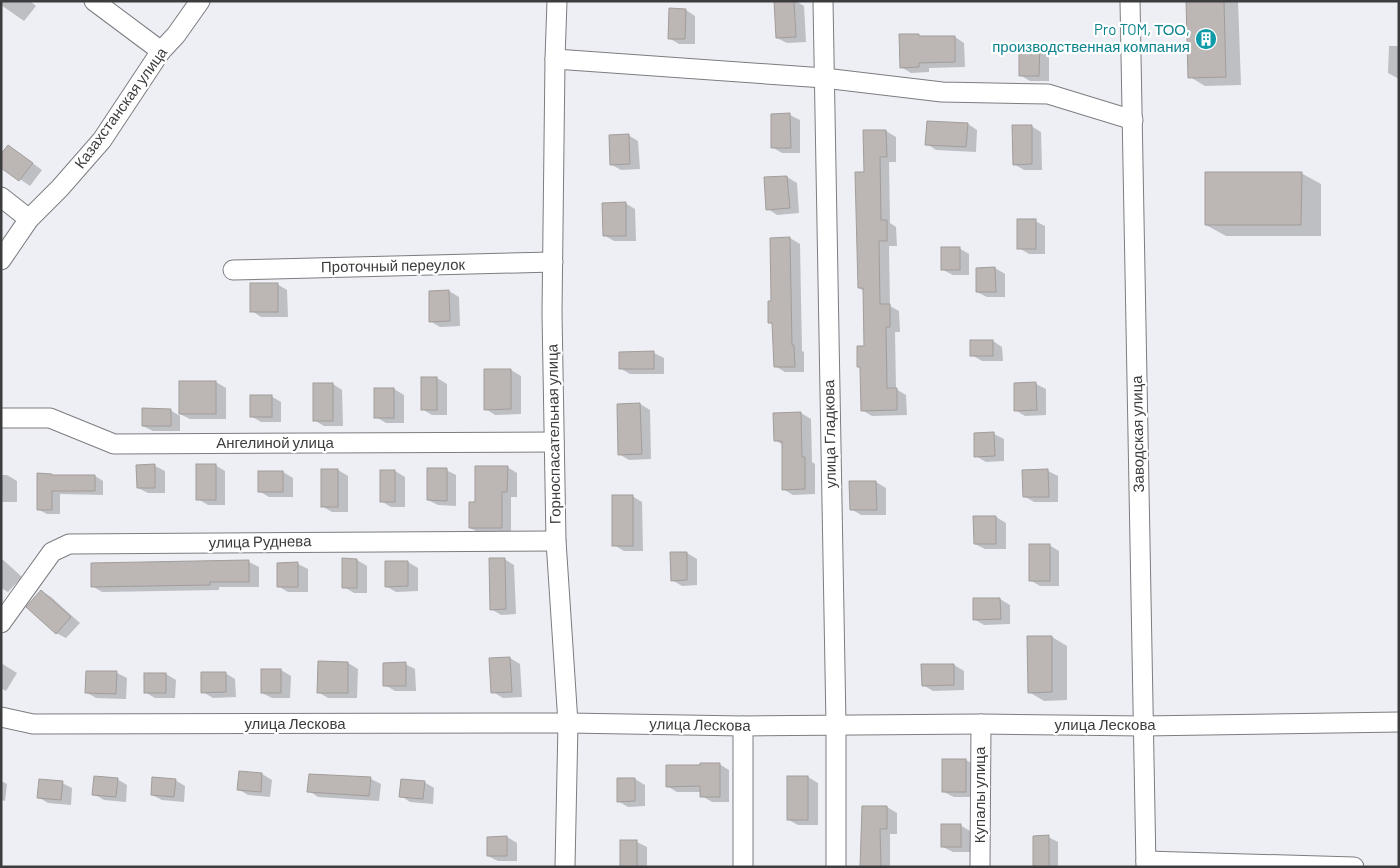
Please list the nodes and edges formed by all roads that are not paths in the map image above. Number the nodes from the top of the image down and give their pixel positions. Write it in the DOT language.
graph roads {
  1 [pos="94,1"];
  2 [pos="200,1"];
  3 [pos="557,1"];
  4 [pos="823,1"];
  5 [pos="1130,1"];
  6 [pos="160,51"];
  7 [pos="555,59"];
  8 [pos="824,78"];
  9 [pos="1133,120"];
  10 [pos="1,197"];
  11 [pos="30,219"];
  12 [pos="1,260"];
  13 [pos="553,262"];
  14 [pos="233,270"];
  15 [pos="1,418"];
  16 [pos="554,442"];
  17 [pos="556,541"];
  18 [pos="1,623"];
  19 [pos="1,717"];
  20 [pos="1399,722"];
  21 [pos="568,723"];
  22 [pos="981,724"];
  23 [pos="836,725"];
  24 [pos="743,726"];
  25 [pos="1143,726"];
  26 [pos="1146,864"];
  27 [pos="1306,866"];
  28 [pos="565,867"];
  29 [pos="743,867"];
  30 [pos="836,867"];
  31 [pos="980,867"];
  32 [pos="1354,867"];
  1 -- 6 [label="street"];
  2 -- 6 [label="street, Казахстанская улица"];
  3 -- 7 [label="street, Горноспасательная улица"];
  4 -- 8 [label="street, улица Гладкова"];
  5 -- 9 [label="street, Заводская улица"];
  6 -- 11 [label="street, Казахстанская улица"];
  7 -- 8 [label="street"];
  7 -- 13 [label="street, Горноспасательная улица"];
  8 -- 9 [label="street"];
  8 -- 23 [label="street, улица Гладкова"];
  9 -- 25 [label="street, Заводская улица"];
  10 -- 11 [label="street"];
  11 -- 12 [label="street, Казахстанская улица"];
  13 -- 14 [label="street, Проточный переулок"];
  13 -- 16 [label="street, Горноспасательная улица"];
  15 -- 16 [label="street, Ангелиной улица"];
  16 -- 17 [label="street, Горноспасательная улица"];
  17 -- 18 [label="street, улица Руднева"];
  17 -- 21 [label="street, Горноспасательная улица"];
  19 -- 21 [label="street, улица Лескова"];
  20 -- 25 [label="street, улица Лескова"];
  21 -- 24 [label="street, улица Лескова"];
  21 -- 28 [label="street, Горноспасательная улица"];
  22 -- 23 [label="street, улица Лескова"];
  22 -- 25 [label="street, улица Лескова"];
  22 -- 31 [label="street, Купалы улица"];
  23 -- 24 [label="street, улица Лескова"];
  23 -- 30 [label="street, улица Гладкова"];
  24 -- 29 [label="street"];
  25 -- 26 [label="street, Заводская улица"];
  26 -- 27 [label="street"];
  27 -- 32 [label="street"];
}
